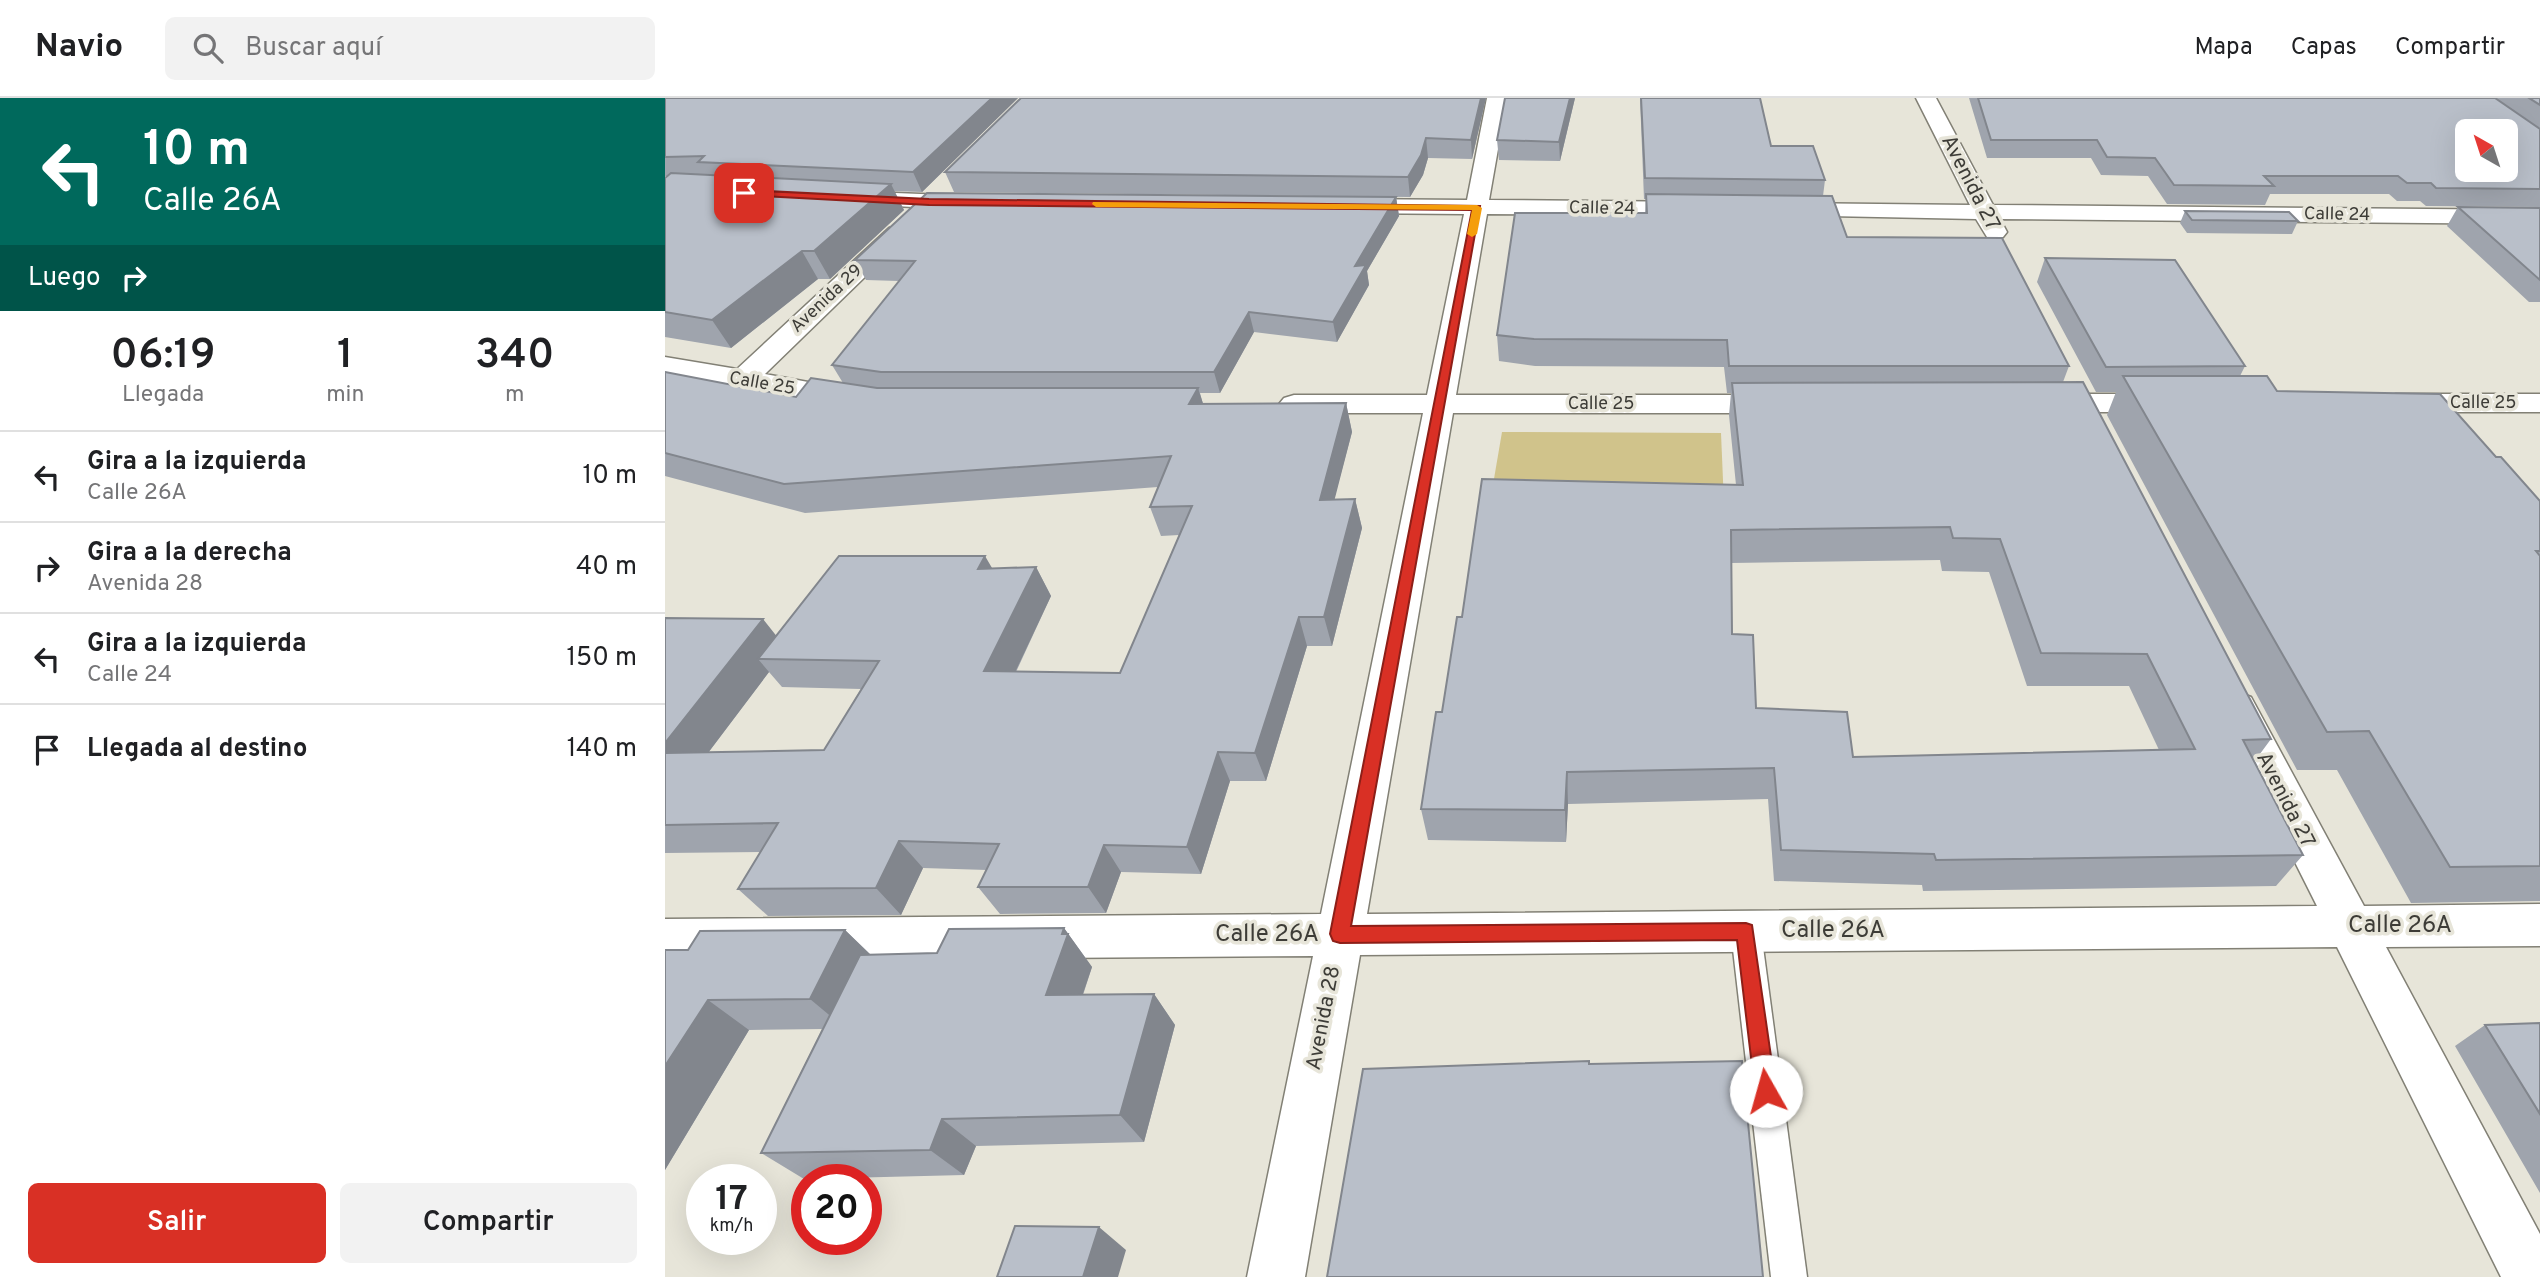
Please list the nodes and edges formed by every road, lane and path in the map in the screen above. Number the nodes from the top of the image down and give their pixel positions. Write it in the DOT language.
graph roads {
  1 [pos="1497,98"];
  2 [pos="1926,98"];
  3 [pos="948,183"];
  4 [pos="818,197"];
  5 [pos="929,202"];
  6 [pos="997,203"];
  7 [pos="1326,206"];
  8 [pos="1477,208"];
  9 [pos="1724,210"];
  10 [pos="1765,210"];
  11 [pos="1985,212"];
  12 [pos="2540,217"];
  13 [pos="2009,260"];
  14 [pos="665,365"];
  15 [pos="2064,367"];
  16 [pos="741,381"];
  17 [pos="879,403"];
  18 [pos="2013,403"];
  19 [pos="2193,403"];
  20 [pos="2374,403"];
  21 [pos="2540,403"];
  22 [pos="1262,404"];
  23 [pos="1440,404"];
  24 [pos="1817,404"];
  25 [pos="2089,416"];
  26 [pos="2222,677"];
  27 [pos="2540,925"];
  28 [pos="2349,927"];
  29 [pos="1746,932"];
  30 [pos="1340,934"];
  31 [pos="665,940"];
  32 [pos="1276,1277"];
  33 [pos="1789,1277"];
  34 [pos="2532,1277"];
  1 -- 8 [label="street, Avenida 28"];
  2 -- 11 [label="street, Avenida 27"];
  3 -- 5 [label="street, Avenida 29"];
  4 -- 5 [label="street"];
  5 -- 6 [label="street"];
  5 -- 16 [label="street, Avenida 29"];
  7 -- 8 [label="street, Calle 24"];
  8 -- 9 [label="street, Calle 24"];
  8 -- 23 [label="street, Avenida 28"];
  10 -- 11 [label="street, Calle 24"];
  11 -- 12 [label="street, Calle 24"];
  11 -- 13 [label="street, Avenida 27"];
  14 -- 16 [label="street, Calle 25"];
  15 -- 25 [label="street"];
  16 -- 17 [label="street, Calle 25"];
  18 -- 25 [label="street"];
  19 -- 25 [label="street"];
  20 -- 21 [label="street, Calle 25"];
  22 -- 23 [label="street, Calle 25"];
  23 -- 24 [label="street, Calle 25"];
  23 -- 30 [label="street, Avenida 28"];
  26 -- 28 [label="street, Avenida 27"];
  27 -- 28 [label="street, Calle 26A"];
  28 -- 29 [label="street, Calle 26A"];
  28 -- 34 [label="street, Avenida 27"];
  29 -- 30 [label="street, Calle 26A"];
  29 -- 33 [label="lane"];
  30 -- 31 [label="street, Calle 26A"];
  30 -- 32 [label="street, Avenida 28"];
}
